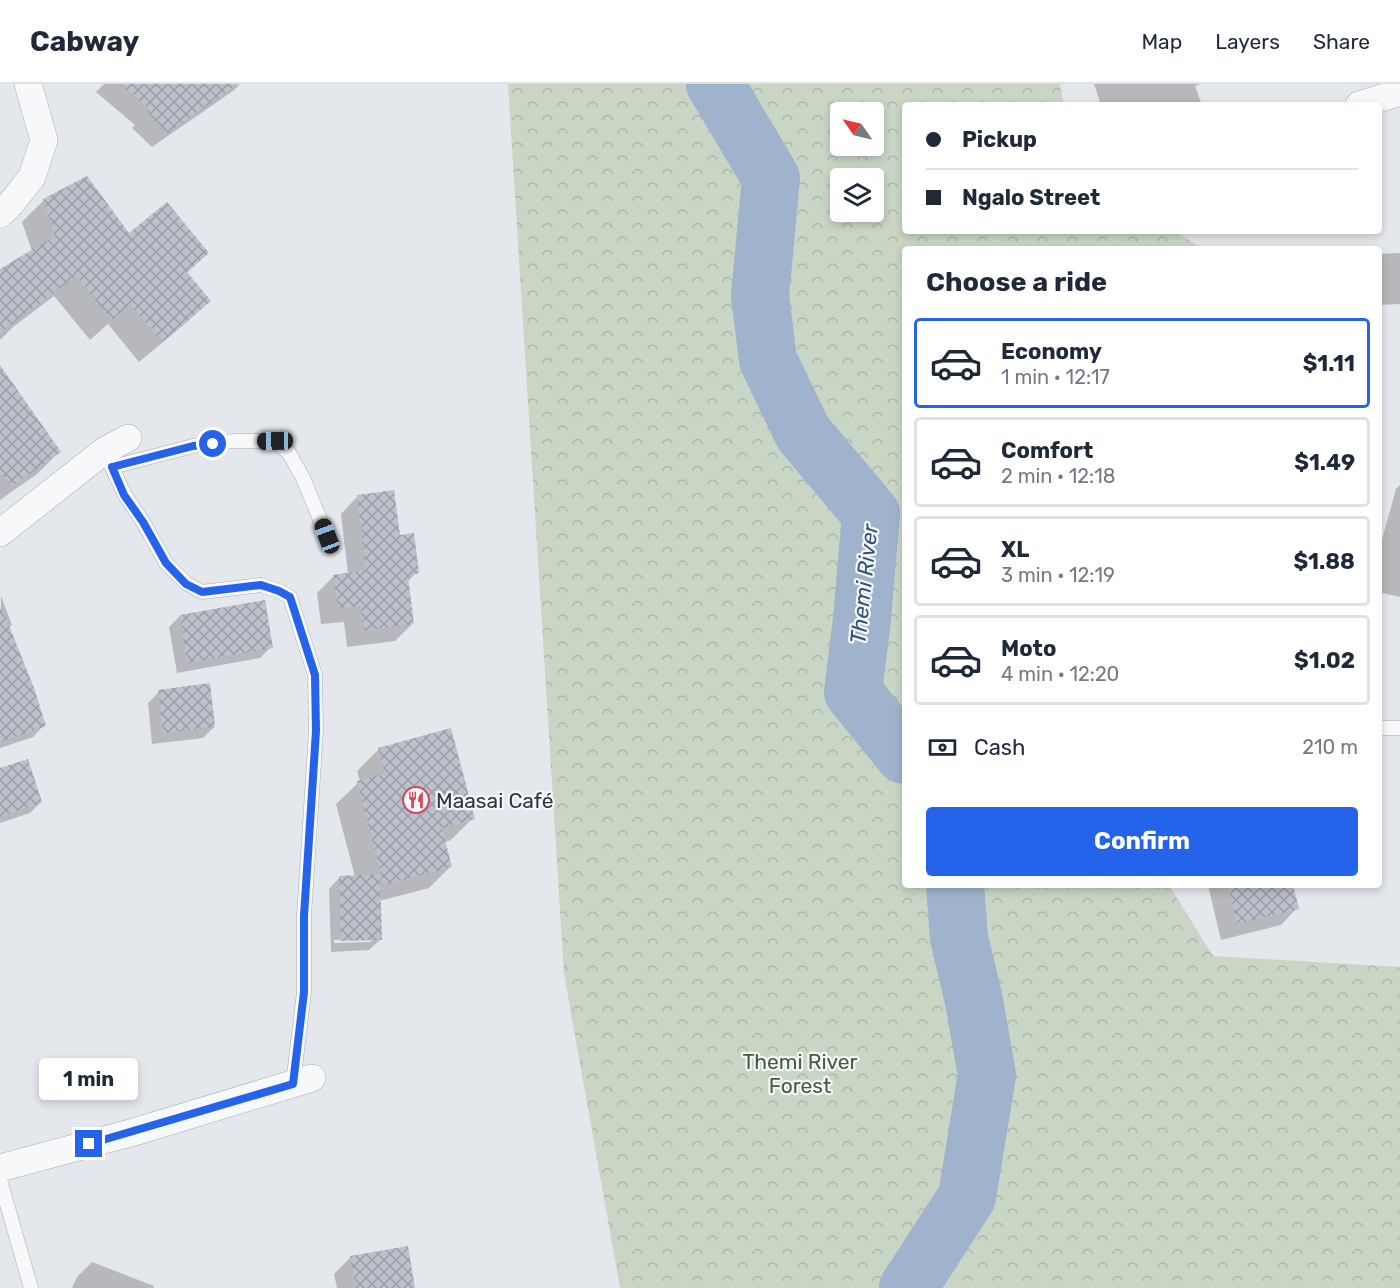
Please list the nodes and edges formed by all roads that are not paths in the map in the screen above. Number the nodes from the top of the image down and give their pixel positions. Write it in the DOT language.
graph roads {
  1 [pos="28,84"];
  2 [pos="1400,93"];
  3 [pos="1369,102"];
  4 [pos="0,214"];
  5 [pos="128,438"];
  6 [pos="108,459"];
  7 [pos="0,533"];
  8 [pos="327,536"];
  9 [pos="1382,728"];
  10 [pos="1400,728"];
  11 [pos="302,1081"];
  12 [pos="0,1168"];
  13 [pos="0,1180"];
  14 [pos="31,1288"];
  1 -- 4 [label="street"];
  2 -- 3 [label="street"];
  5 -- 6 [label="street"];
  6 -- 7 [label="street"];
  6 -- 8 [label="lane"];
  6 -- 11 [label="lane"];
  9 -- 10 [label="lane"];
  11 -- 12 [label="street"];
  13 -- 14 [label="lane"];
}
